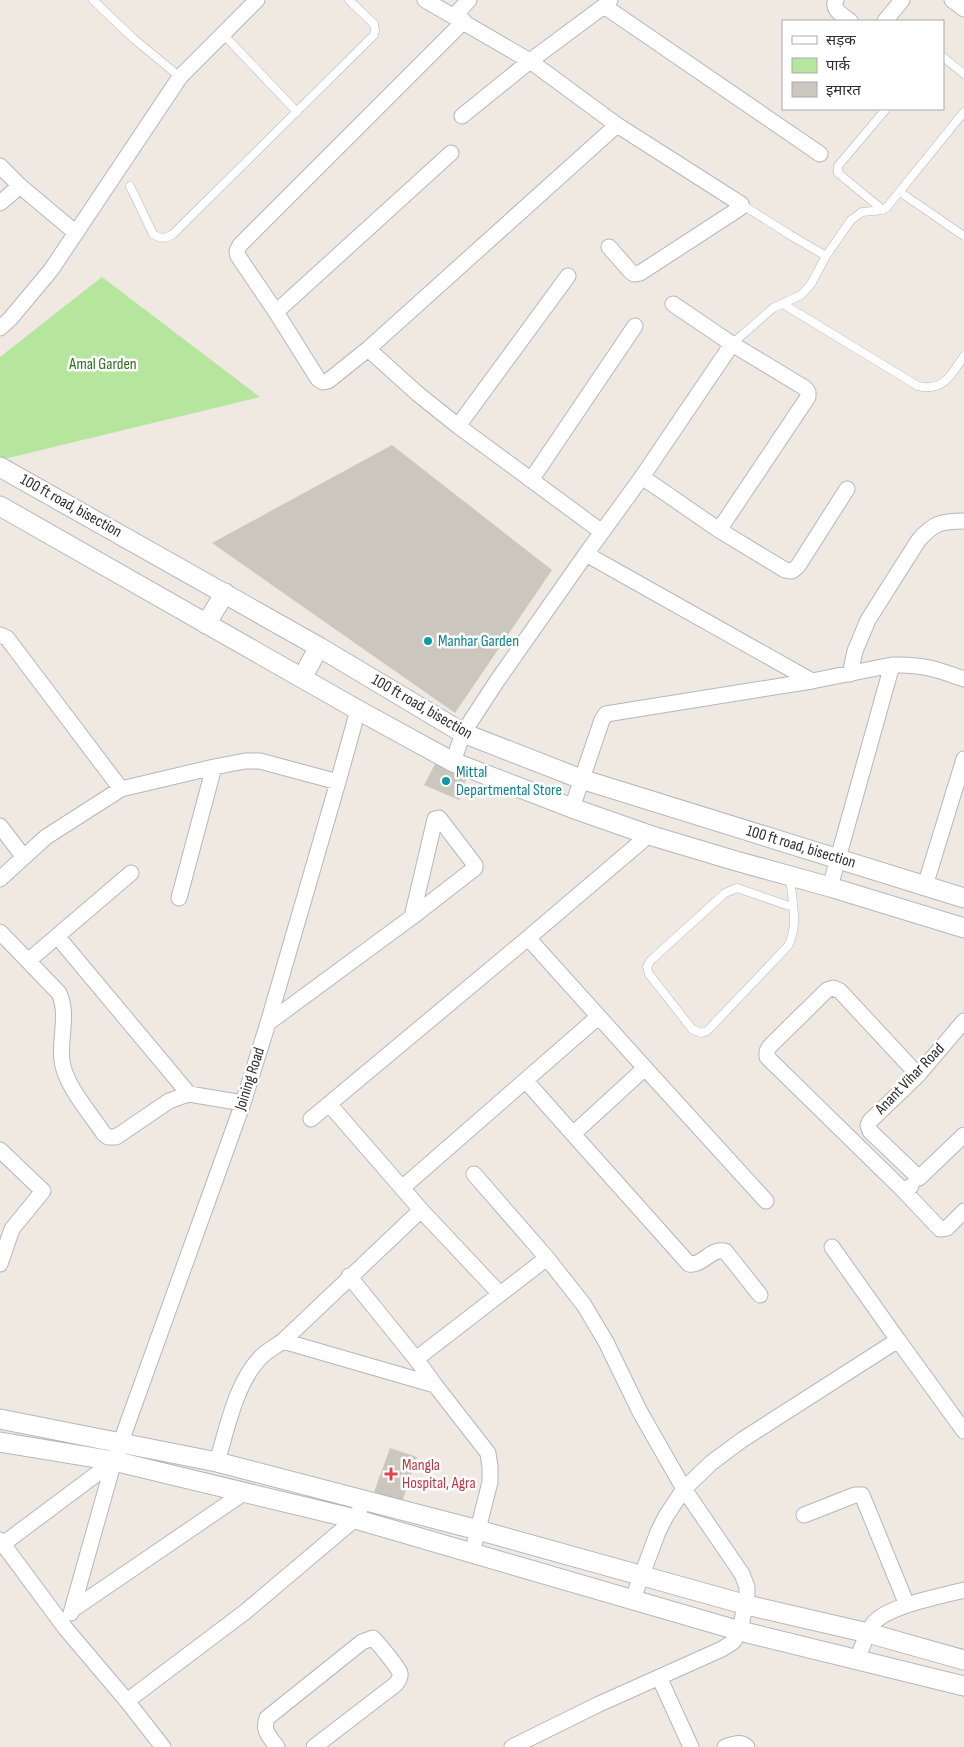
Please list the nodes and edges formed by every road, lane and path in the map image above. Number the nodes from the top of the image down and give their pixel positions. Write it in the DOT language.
graph roads {
  1 [pos="93,0"];
  2 [pos="257,0"];
  3 [pos="349,0"];
  4 [pos="425,0"];
  5 [pos="469,0"];
  6 [pos="836,0"];
  7 [pos="902,0"];
  8 [pos="952,0"];
  9 [pos="607,3"];
  10 [pos="964,9"];
  11 [pos="459,19"];
  12 [pos="849,20"];
  13 [pos="886,20"];
  14 [pos="223,34"];
  15 [pos="944,58"];
  16 [pos="530,61"];
  17 [pos="964,74"];
  18 [pos="180,77"];
  19 [pos="885,110"];
  20 [pos="297,112"];
  21 [pos="964,112"];
  22 [pos="462,116"];
  23 [pos="618,125"];
  24 [pos="451,153"];
  25 [pos="820,154"];
  26 [pos="0,166"];
  27 [pos="20,186"];
  28 [pos="130,186"];
  29 [pos="900,192"];
  30 [pos="0,203"];
  31 [pos="741,204"];
  32 [pos="883,210"];
  33 [pos="76,233"];
  34 [pos="964,236"];
  35 [pos="609,247"];
  36 [pos="826,256"];
  37 [pos="568,276"];
  38 [pos="673,304"];
  39 [pos="783,304"];
  40 [pos="276,312"];
  41 [pos="635,326"];
  42 [pos="0,328"];
  43 [pos="732,344"];
  44 [pos="368,349"];
  45 [pos="964,356"];
  46 [pos="458,426"];
  47 [pos="0,467"];
  48 [pos="642,477"];
  49 [pos="531,480"];
  50 [pos="847,489"];
  51 [pos="0,506"];
  52 [pos="964,521"];
  53 [pos="719,530"];
  54 [pos="602,532"];
  55 [pos="586,554"];
  56 [pos="225,593"];
  57 [pos="206,624"];
  58 [pos="0,635"];
  59 [pos="319,647"];
  60 [pos="892,665"];
  61 [pos="850,674"];
  62 [pos="302,678"];
  63 [pos="964,679"];
  64 [pos="812,681"];
  65 [pos="358,710"];
  66 [pos="463,733"];
  67 [pos="964,759"];
  68 [pos="453,762"];
  69 [pos="214,767"];
  70 [pos="581,779"];
  71 [pos="338,782"];
  72 [pos="121,789"];
  73 [pos="572,808"];
  74 [pos="0,826"];
  75 [pos="649,834"];
  76 [pos="23,856"];
  77 [pos="838,859"];
  78 [pos="131,872"];
  79 [pos="790,876"];
  80 [pos="0,879"];
  81 [pos="925,886"];
  82 [pos="830,887"];
  83 [pos="179,898"];
  84 [pos="964,898"];
  85 [pos="792,906"];
  86 [pos="412,918"];
  87 [pos="964,928"];
  88 [pos="0,932"];
  89 [pos="57,936"];
  90 [pos="528,938"];
  91 [pos="28,960"];
  92 [pos="598,1017"];
  93 [pos="964,1021"];
  94 [pos="268,1024"];
  95 [pos="645,1068"];
  96 [pos="918,1075"];
  97 [pos="526,1081"];
  98 [pos="190,1094"];
  99 [pos="243,1103"];
  100 [pos="329,1104"];
  101 [pos="311,1119"];
  102 [pos="573,1134"];
  103 [pos="964,1135"];
  104 [pos="0,1150"];
  105 [pos="474,1174"];
  106 [pos="919,1178"];
  107 [pos="402,1188"];
  108 [pos="904,1192"];
  109 [pos="766,1201"];
  110 [pos="421,1210"];
  111 [pos="964,1211"];
  112 [pos="832,1247"];
  113 [pos="547,1258"];
  114 [pos="0,1264"];
  115 [pos="350,1276"];
  116 [pos="500,1294"];
  117 [pos="760,1295"];
  118 [pos="898,1340"];
  119 [pos="283,1341"];
  120 [pos="416,1358"];
  121 [pos="435,1385"];
  122 [pos="0,1419"];
  123 [pos="964,1430"];
  124 [pos="0,1442"];
  125 [pos="122,1442"];
  126 [pos="114,1461"];
  127 [pos="217,1462"];
  128 [pos="684,1489"];
  129 [pos="245,1492"];
  130 [pos="364,1500"];
  131 [pos="804,1515"];
  132 [pos="356,1519"];
  133 [pos="478,1530"];
  134 [pos="2,1542"];
  135 [pos="472,1553"];
  136 [pos="642,1575"];
  137 [pos="964,1590"];
  138 [pos="632,1601"];
  139 [pos="747,1605"];
  140 [pos="907,1605"];
  141 [pos="72,1610"];
  142 [pos="66,1629"];
  143 [pos="740,1631"];
  144 [pos="868,1633"];
  145 [pos="857,1659"];
  146 [pos="964,1660"];
  147 [pos="659,1676"];
  148 [pos="964,1686"];
  149 [pos="127,1701"];
  150 [pos="163,1747"];
  151 [pos="277,1747"];
  152 [pos="314,1747"];
  153 [pos="512,1747"];
  154 [pos="691,1747"];
  155 [pos="725,1747"];
  156 [pos="747,1747"];
  1 -- 18 [label="lane"];
  2 -- 14 [label="street"];
  3 -- 20 [label="lane"];
  4 -- 11 [label="street"];
  5 -- 11 [label="street"];
  6 -- 12 [label="street"];
  7 -- 13 [label="street"];
  8 -- 10 [label="street"];
  9 -- 16 [label="street"];
  9 -- 25 [label="street"];
  11 -- 16 [label="street"];
  11 -- 40 [label="street"];
  14 -- 18 [label="street"];
  14 -- 20 [label="lane"];
  15 -- 17 [label="lane"];
  16 -- 22 [label="street"];
  16 -- 23 [label="street"];
  18 -- 33 [label="street"];
  19 -- 32 [label="lane"];
  20 -- 28 [label="lane"];
  21 -- 29 [label="lane"];
  23 -- 31 [label="street"];
  23 -- 44 [label="street"];
  24 -- 40 [label="street"];
  26 -- 27 [label="street"];
  27 -- 30 [label="street"];
  27 -- 33 [label="street"];
  29 -- 32 [label="lane"];
  29 -- 34 [label="lane"];
  31 -- 35 [label="street"];
  31 -- 36 [label="lane"];
  32 -- 36 [label="lane"];
  33 -- 42 [label="street"];
  36 -- 39 [label="lane"];
  37 -- 46 [label="street"];
  38 -- 43 [label="street"];
  39 -- 43 [label="lane"];
  39 -- 45 [label="lane"];
  40 -- 44 [label="street"];
  41 -- 49 [label="street"];
  43 -- 48 [label="street"];
  43 -- 53 [label="street"];
  44 -- 46 [label="street"];
  46 -- 49 [label="street"];
  47 -- 56 [label="street, 100 ft road, bisection"];
  48 -- 53 [label="street"];
  48 -- 54 [label="street"];
  49 -- 54 [label="street"];
  50 -- 53 [label="street"];
  51 -- 57 [label="street, 100 ft road, bisection"];
  52 -- 61 [label="street"];
  54 -- 55 [label="street"];
  55 -- 64 [label="street"];
  55 -- 66 [label="street"];
  56 -- 57 [label="street"];
  56 -- 59 [label="street, 100 ft road, bisection"];
  57 -- 62 [label="street, 100 ft road, bisection"];
  58 -- 72 [label="street"];
  59 -- 62 [label="street"];
  59 -- 66 [label="street, 100 ft road, bisection"];
  60 -- 61 [label="street"];
  60 -- 63 [label="street"];
  60 -- 77 [label="street"];
  61 -- 64 [label="street"];
  62 -- 65 [label="street, 100 ft road, bisection"];
  64 -- 70 [label="street"];
  65 -- 68 [label="street, 100 ft road, bisection"];
  65 -- 71 [label="street, Joining Road"];
  66 -- 68 [label="street"];
  66 -- 70 [label="street, 100 ft road, bisection"];
  67 -- 81 [label="street"];
  68 -- 73 [label="street, 100 ft road, bisection"];
  69 -- 71 [label="street"];
  69 -- 72 [label="street"];
  69 -- 83 [label="street"];
  70 -- 73 [label="street"];
  70 -- 77 [label="street, 100 ft road, bisection"];
  71 -- 94 [label="street, Joining Road"];
  72 -- 76 [label="street"];
  73 -- 75 [label="street, 100 ft road, bisection"];
  74 -- 76 [label="street"];
  75 -- 79 [label="street, 100 ft road, bisection"];
  75 -- 90 [label="street"];
  76 -- 80 [label="street"];
  77 -- 81 [label="street, 100 ft road, bisection"];
  77 -- 82 [label="street"];
  78 -- 89 [label="street"];
  79 -- 82 [label="street, 100 ft road, bisection"];
  79 -- 85 [label="lane"];
  81 -- 84 [label="street, 100 ft road, bisection"];
  82 -- 87 [label="street, 100 ft road, bisection"];
  85 -- 85 [label="lane"];
  86 -- 86 [label="street"];
  86 -- 94 [label="street"];
  88 -- 91 [label="street"];
  89 -- 91 [label="street"];
  89 -- 98 [label="street"];
  90 -- 92 [label="street"];
  90 -- 100 [label="street"];
  91 -- 98 [label="street"];
  92 -- 95 [label="street"];
  92 -- 97 [label="street"];
  93 -- 96 [label="street, Anant Vihar Road"];
  94 -- 99 [label="street, Joining Road"];
  95 -- 102 [label="street"];
  95 -- 109 [label="street"];
  96 -- 106 [label="street, Anant Vihar Road"];
  96 -- 108 [label="street"];
  97 -- 102 [label="street"];
  97 -- 107 [label="street"];
  98 -- 99 [label="street"];
  99 -- 125 [label="street, Joining Road"];
  100 -- 101 [label="street"];
  100 -- 107 [label="street"];
  102 -- 117 [label="street"];
  103 -- 106 [label="street"];
  104 -- 114 [label="street"];
  105 -- 113 [label="street"];
  106 -- 108 [label="street"];
  107 -- 110 [label="street"];
  108 -- 111 [label="street"];
  110 -- 115 [label="street"];
  110 -- 116 [label="street"];
  112 -- 118 [label="street"];
  113 -- 116 [label="street"];
  113 -- 128 [label="street"];
  115 -- 119 [label="street"];
  115 -- 120 [label="street"];
  116 -- 120 [label="street"];
  118 -- 123 [label="street"];
  118 -- 128 [label="street"];
  119 -- 121 [label="street"];
  119 -- 127 [label="street"];
  120 -- 121 [label="street"];
  121 -- 133 [label="street"];
  122 -- 125 [label="street"];
  124 -- 126 [label="street"];
  125 -- 126 [label="street, Joining Road"];
  125 -- 127 [label="street"];
  126 -- 129 [label="street"];
  126 -- 134 [label="street"];
  126 -- 141 [label="street, Joining Road"];
  127 -- 130 [label="street"];
  128 -- 136 [label="street"];
  128 -- 139 [label="street"];
  129 -- 132 [label="street"];
  129 -- 141 [label="street"];
  130 -- 132 [label="street"];
  130 -- 133 [label="street"];
  131 -- 140 [label="street"];
  132 -- 135 [label="street"];
  132 -- 149 [label="street"];
  133 -- 135 [label="street"];
  133 -- 136 [label="street"];
  134 -- 142 [label="street"];
  135 -- 138 [label="street"];
  136 -- 138 [label="street"];
  136 -- 139 [label="street"];
  137 -- 140 [label="street"];
  138 -- 143 [label="street"];
  139 -- 143 [label="street"];
  139 -- 144 [label="street"];
  140 -- 144 [label="street"];
  141 -- 142 [label="street, Joining Road"];
  142 -- 149 [label="street"];
  143 -- 145 [label="street"];
  143 -- 147 [label="street"];
  144 -- 145 [label="street"];
  144 -- 146 [label="street"];
  145 -- 148 [label="street"];
  147 -- 153 [label="street"];
  147 -- 154 [label="street"];
  149 -- 150 [label="street"];
  151 -- 152 [label="street"];
  155 -- 156 [label="street"];
}
